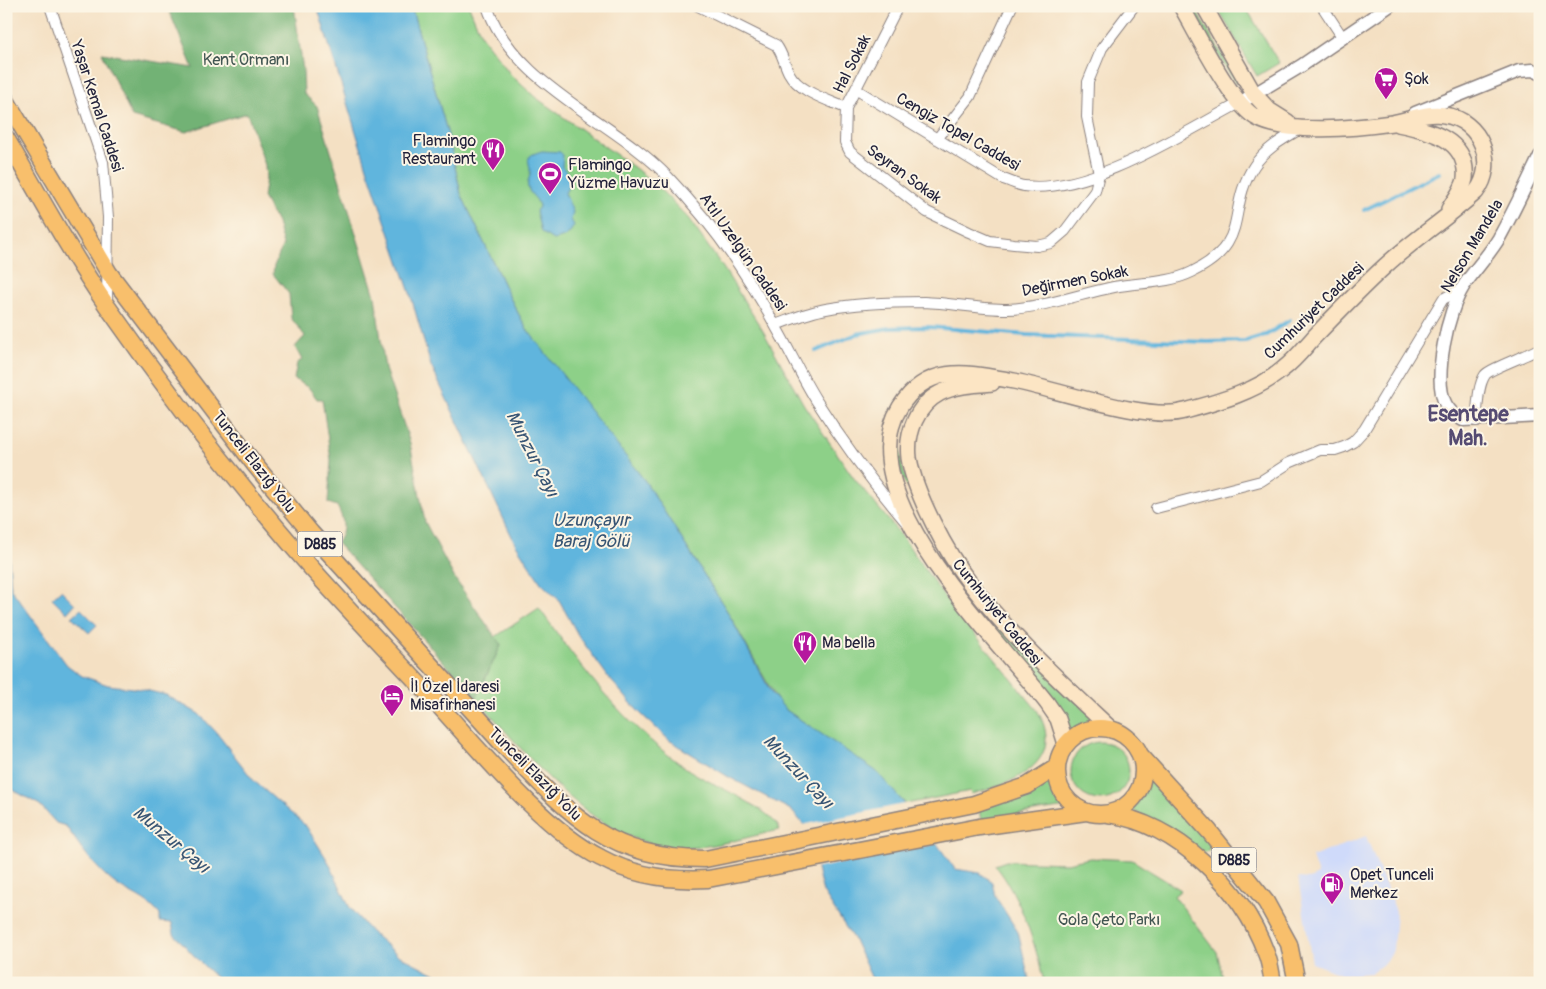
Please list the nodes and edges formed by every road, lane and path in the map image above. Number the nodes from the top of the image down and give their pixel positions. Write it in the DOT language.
graph roads {
  1 [pos="50,6"];
  2 [pos="487,6"];
  3 [pos="698,6"];
  4 [pos="898,6"];
  5 [pos="1012,6"];
  6 [pos="1134,6"];
  7 [pos="1181,6"];
  8 [pos="1204,6"];
  9 [pos="1322,6"];
  10 [pos="1390,6"];
  11 [pos="1343,38"];
  12 [pos="1540,73"];
  13 [pos="857,90"];
  14 [pos="1254,94"];
  15 [pos="6,100"];
  16 [pos="1238,104"];
  17 [pos="846,108"];
  18 [pos="1392,123"];
  19 [pos="1300,129"];
  20 [pos="6,138"];
  21 [pos="938,139"];
  22 [pos="1540,156"];
  23 [pos="1099,174"];
  24 [pos="1444,217"];
  25 [pos="109,273"];
  26 [pos="1463,288"];
  27 [pos="107,305"];
  28 [pos="775,325"];
  29 [pos="1540,348"];
  30 [pos="1014,381"];
  31 [pos="1540,416"];
  32 [pos="1476,421"];
  33 [pos="1156,508"];
  34 [pos="914,531"];
  35 [pos="1112,730"];
  36 [pos="1066,744"];
  37 [pos="1140,755"];
  38 [pos="1057,767"];
  39 [pos="1086,812"];
  40 [pos="1108,814"];
  41 [pos="1273,983"];
  42 [pos="1297,983"];
  1 -- 25 [label="street, Yaşar Kemal Caddesi"];
  2 -- 28 [label="street, Atıl Uzelgün Caddesi"];
  3 -- 17 [label="street"];
  4 -- 13 [label="street, Hal Sokak"];
  5 -- 21 [label="street"];
  6 -- 23 [label="street"];
  7 -- 16 [label="main road, Cumhuriyet Caddesi"];
  8 -- 14 [label="main road"];
  9 -- 11 [label="street"];
  10 -- 11 [label="street"];
  11 -- 14 [label="street"];
  12 -- 18 [label="street"];
  13 -- 17 [label="street, Hal Sokak"];
  13 -- 21 [label="street, Cengiz Topel Caddesi"];
  14 -- 16 [label="street"];
  14 -- 19 [label="main road"];
  15 -- 25 [label="main road, Tunceli Elazığ Yolu / D885"];
  16 -- 19 [label="main road, Cumhuriyet Caddesi"];
  16 -- 23 [label="street, Cengiz Topel Caddesi"];
  17 -- 23 [label="street, Seyran Sokak"];
  18 -- 19 [label="main road, Cumhuriyet Caddesi"];
  18 -- 24 [label="main road"];
  18 -- 24 [label="main road, Cumhuriyet Caddesi"];
  19 -- 28 [label="street, Değirmen Sokak"];
  20 -- 27 [label="main road, Tunceli Elazığ Yolu / D885"];
  21 -- 23 [label="street, Cengiz Topel Caddesi"];
  22 -- 26 [label="street, Nelson Mandela"];
  24 -- 30 [label="main road, Cumhuriyet Caddesi"];
  25 -- 27 [label="street, Yaşar Kemal Caddesi"];
  25 -- 38 [label="main road, Tunceli Elazığ Yolu / D885"];
  26 -- 32 [label="street, Nelson Mandela"];
  26 -- 33 [label="street"];
  27 -- 39 [label="main road, Tunceli Elazığ Yolu / D885"];
  28 -- 34 [label="street, Atıl Uzelgün Caddesi"];
  29 -- 32 [label="street"];
  30 -- 34 [label="main road, Cumhuriyet Caddesi"];
  30 -- 35 [label="main road"];
  31 -- 32 [label="street, Nelson Mandela"];
  34 -- 36 [label="main road, Cumhuriyet Caddesi"];
  35 -- 36 [label="main road"];
  35 -- 37 [label="main road"];
  36 -- 38 [label="main road"];
  37 -- 40 [label="main road"];
  37 -- 42 [label="main road, D885"];
  38 -- 39 [label="main road"];
  39 -- 40 [label="main road"];
  40 -- 41 [label="main road, D885"];
}
